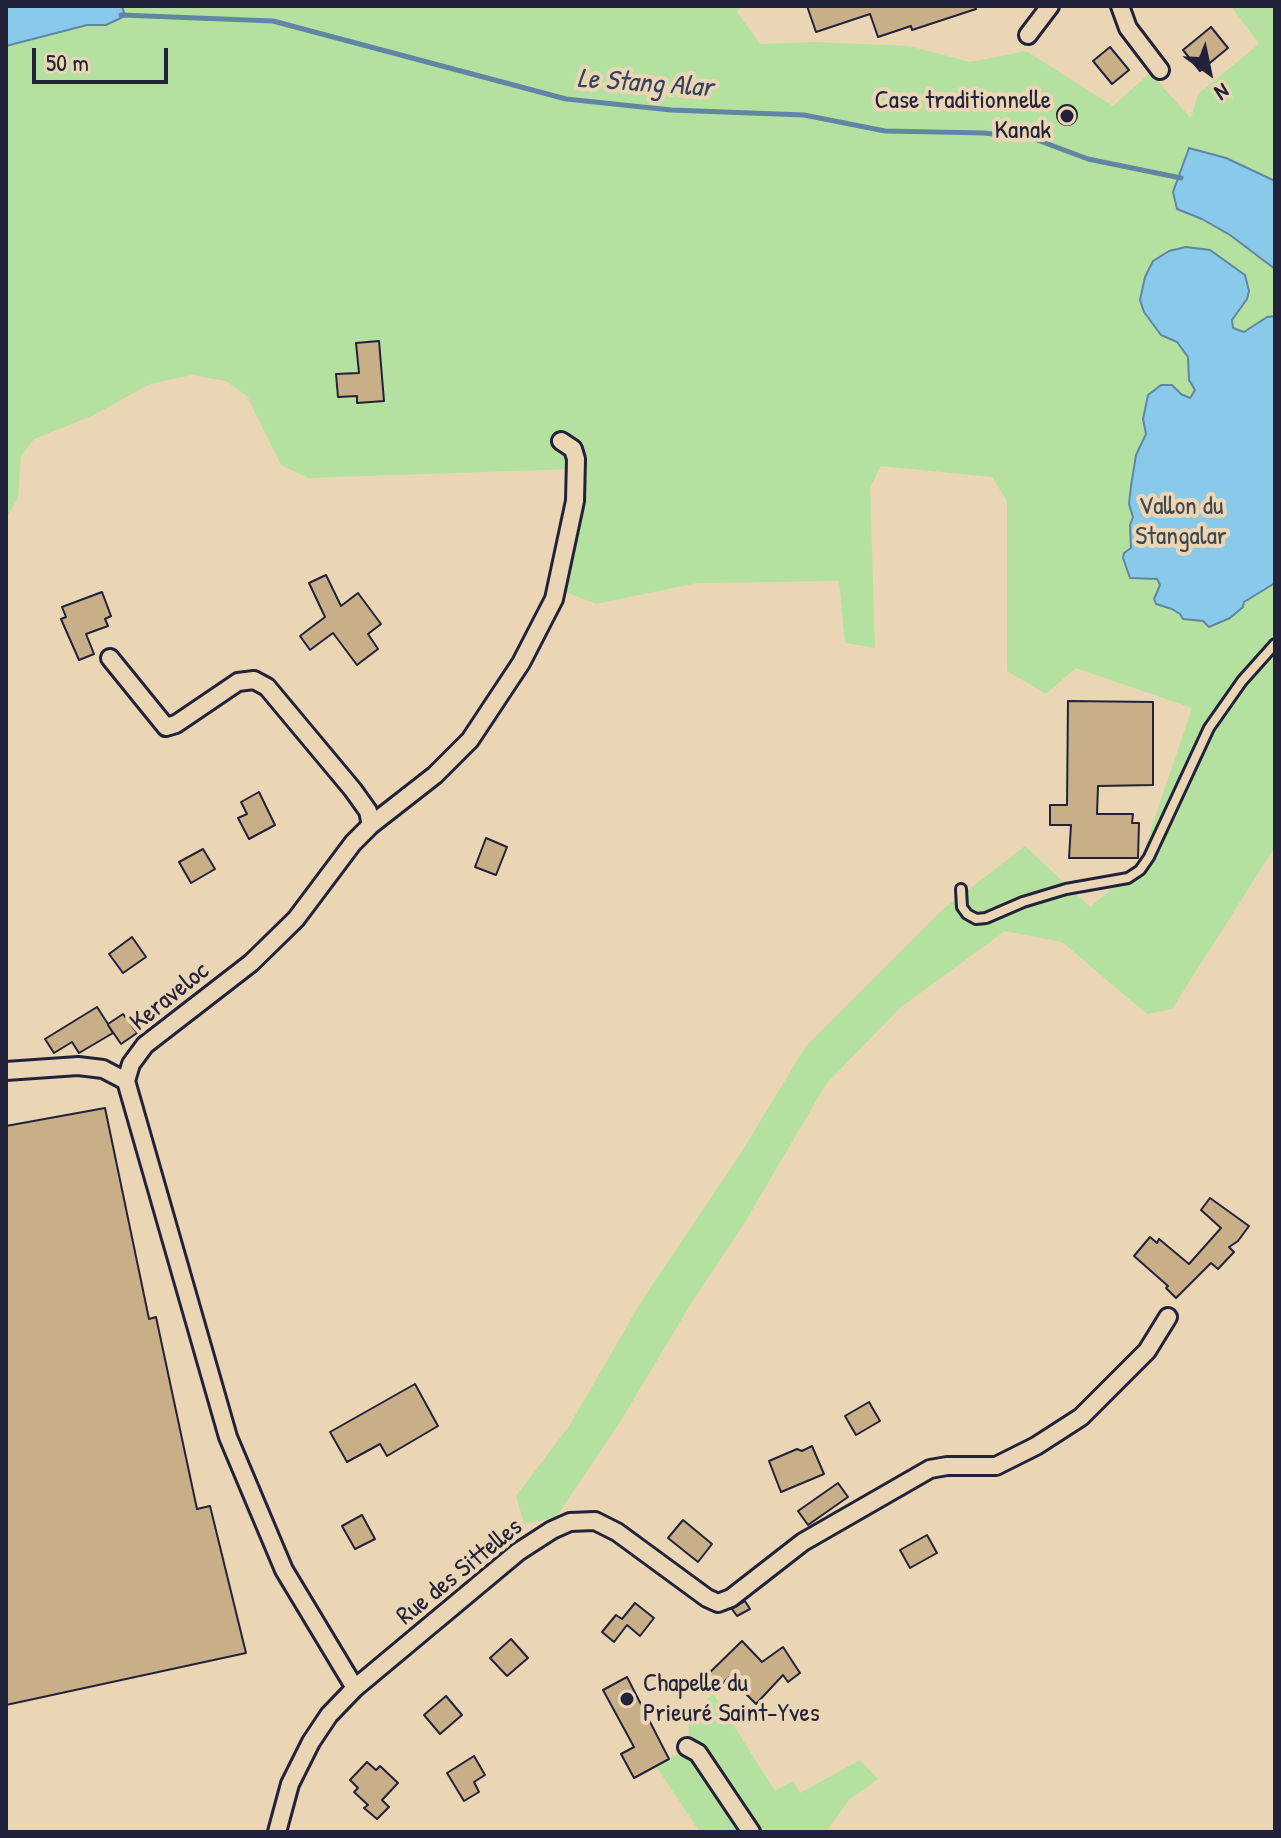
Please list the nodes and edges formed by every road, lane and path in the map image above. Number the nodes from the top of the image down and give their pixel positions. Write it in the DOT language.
graph roads {
  1 [pos="1050,6"];
  2 [pos="1120,6"];
  3 [pos="1028,35"];
  4 [pos="1160,70"];
  5 [pos="561,441"];
  6 [pos="1275,644"];
  7 [pos="110,658"];
  8 [pos="371,825"];
  9 [pos="961,889"];
  10 [pos="6,1071"];
  11 [pos="126,1081"];
  12 [pos="1168,1317"];
  13 [pos="355,1688"];
  14 [pos="687,1747"];
  15 [pos="277,1832"];
  16 [pos="751,1832"];
  1 -- 3 [label="street"];
  2 -- 4 [label="street"];
  5 -- 8 [label="street, Keraveloc"];
  6 -- 9 [label="lane"];
  7 -- 8 [label="street"];
  8 -- 11 [label="street, Keraveloc"];
  10 -- 11 [label="street"];
  11 -- 13 [label="street"];
  12 -- 13 [label="street, Rue des Sittelles"];
  13 -- 15 [label="street, Rue des Sittelles"];
  14 -- 16 [label="street"];
}
